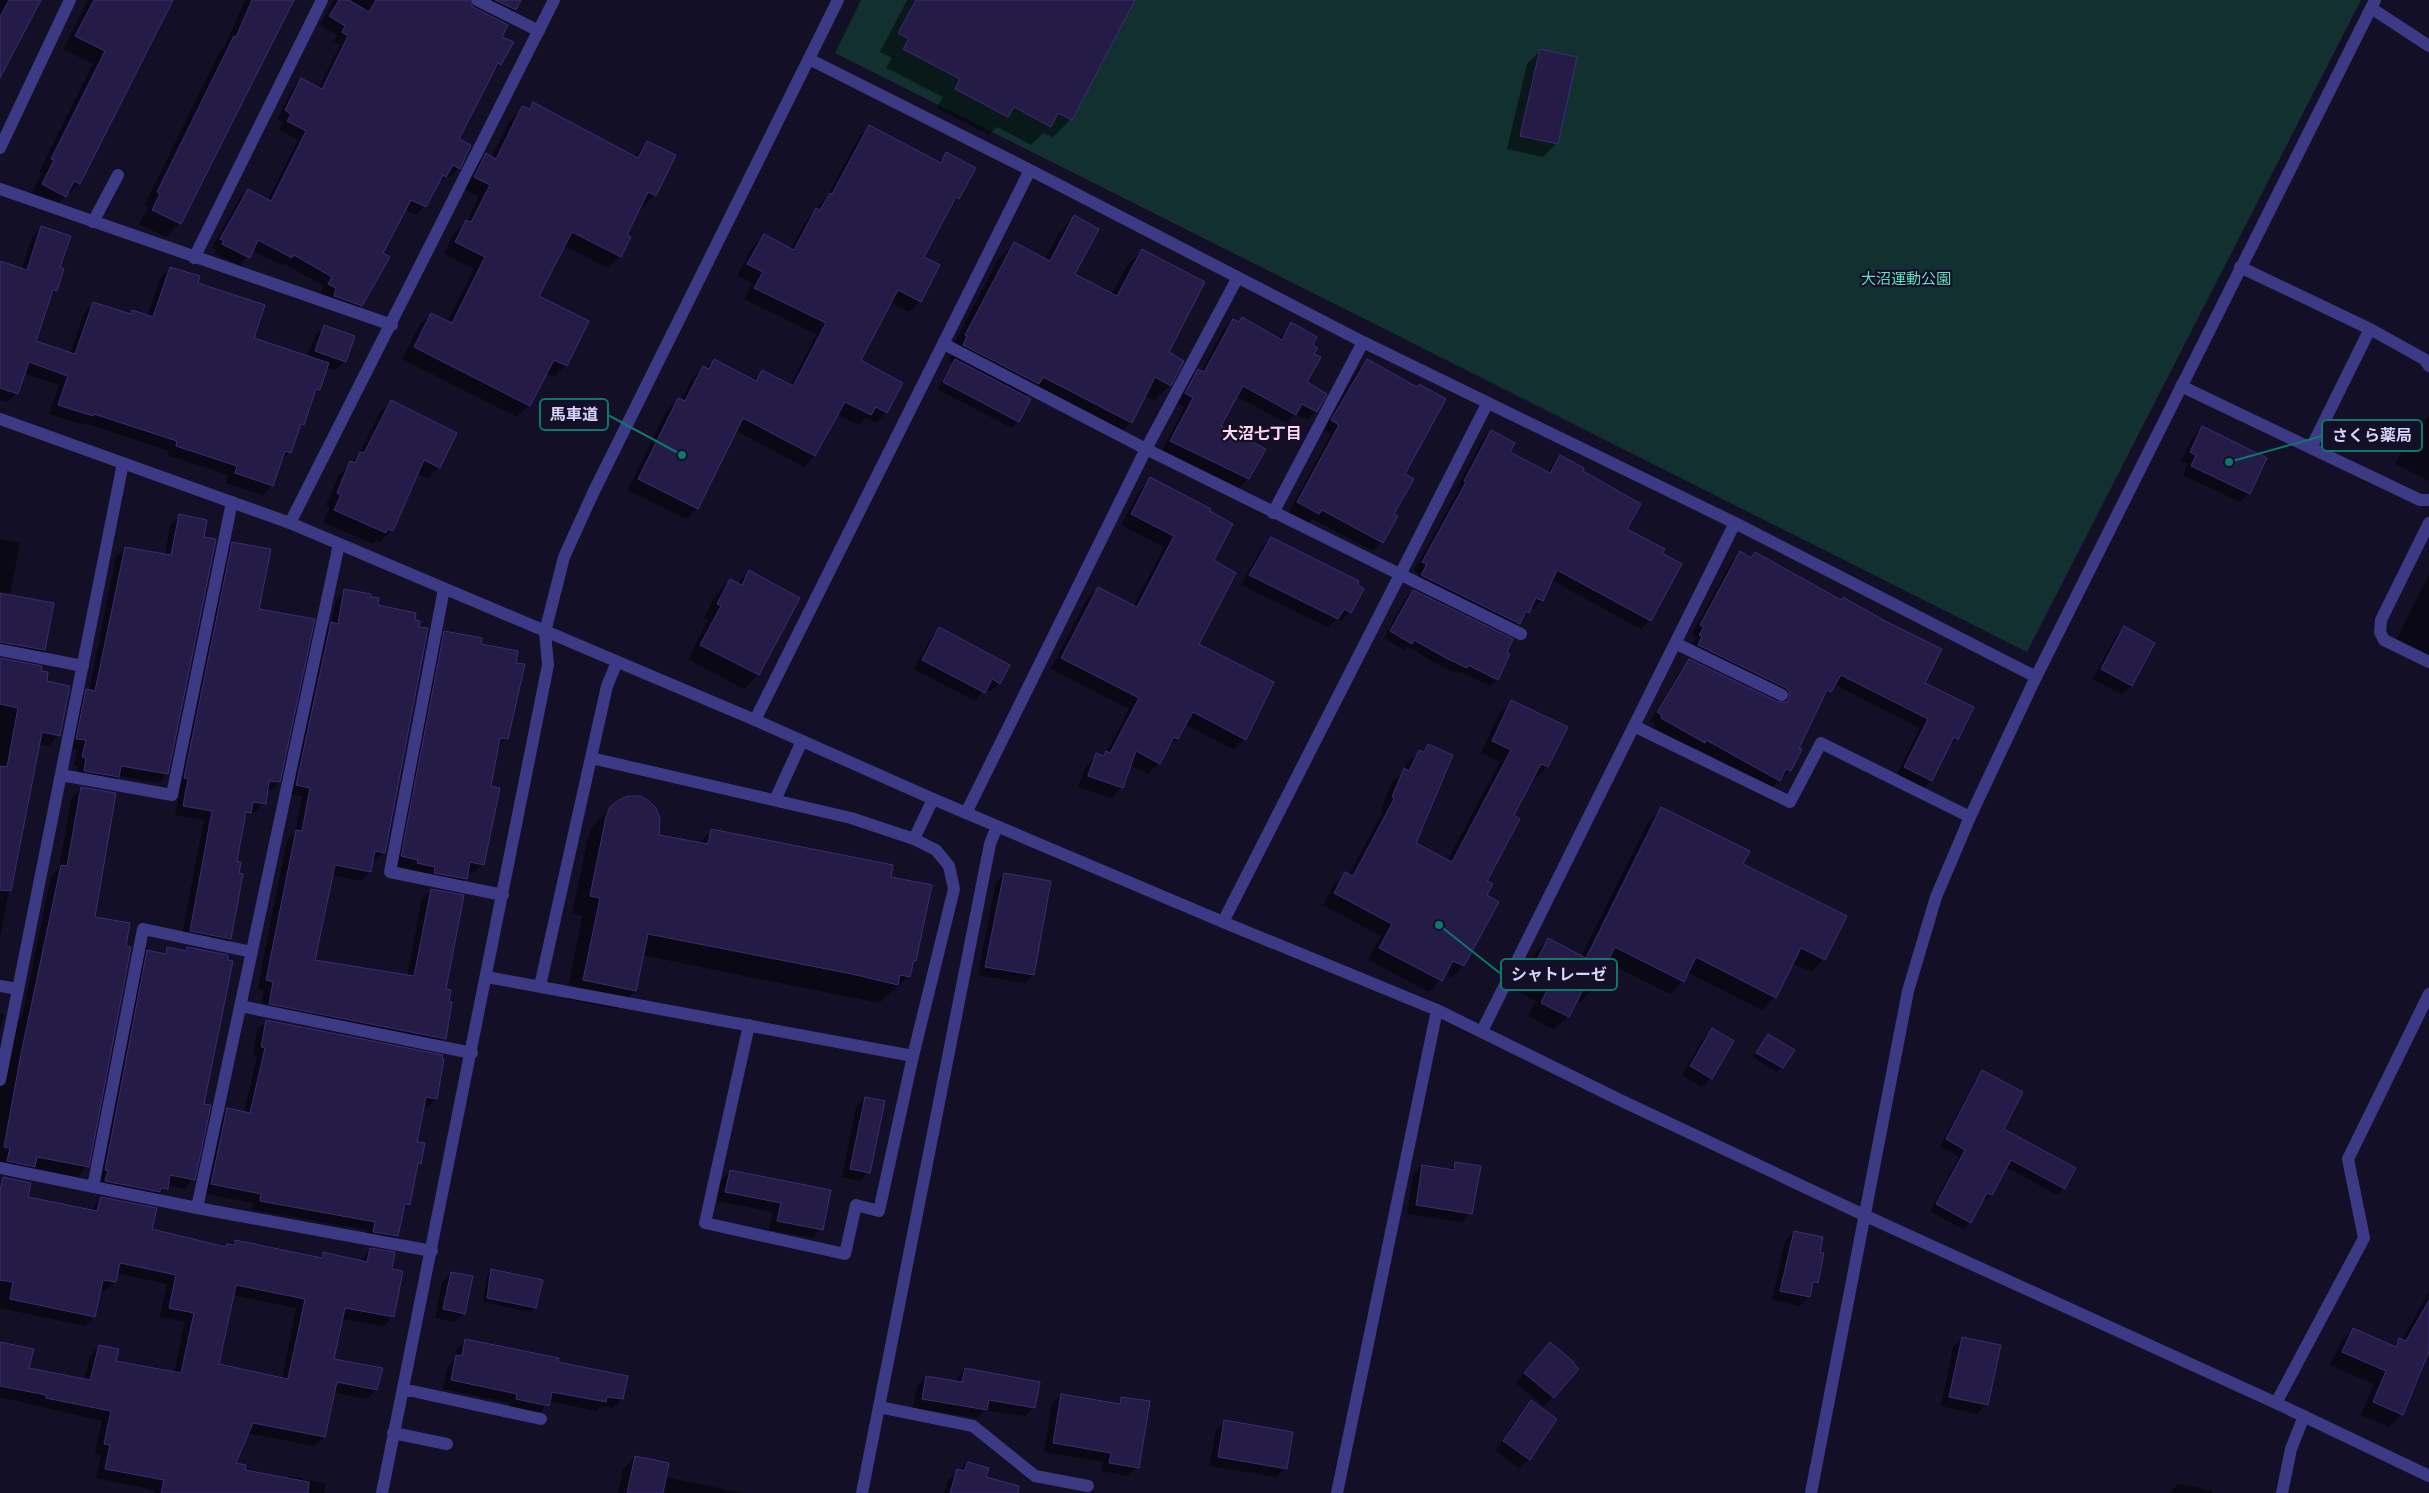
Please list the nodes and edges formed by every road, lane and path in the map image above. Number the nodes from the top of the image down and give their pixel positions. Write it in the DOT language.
graph roads {
  1 [pos="70,0"];
  2 [pos="322,0"];
  3 [pos="477,0"];
  4 [pos="554,0"];
  5 [pos="838,0"];
  6 [pos="2372,4"];
  7 [pos="539,31"];
  8 [pos="2429,46"];
  9 [pos="808,59"];
  10 [pos="0,148"];
  11 [pos="1030,170"];
  12 [pos="118,175"];
  13 [pos="0,189"];
  14 [pos="93,222"];
  15 [pos="194,258"];
  16 [pos="2240,267"];
  17 [pos="1238,277"];
  18 [pos="392,325"];
  19 [pos="2370,329"];
  20 [pos="1363,342"];
  21 [pos="944,344"];
  22 [pos="2429,366"];
  23 [pos="2181,386"];
  24 [pos="1487,404"];
  25 [pos="0,419"];
  26 [pos="2311,448"];
  27 [pos="1146,449"];
  28 [pos="123,463"];
  29 [pos="2429,500"];
  30 [pos="232,502"];
  31 [pos="1273,512"];
  32 [pos="290,523"];
  33 [pos="1735,523"];
  34 [pos="2429,523"];
  35 [pos="339,544"];
  36 [pos="1399,575"];
  37 [pos="444,589"];
  38 [pos="545,632"];
  39 [pos="1521,634"];
  40 [pos="1675,643"];
  41 [pos="0,650"];
  42 [pos="616,662"];
  43 [pos="2429,662"];
  44 [pos="82,666"];
  45 [pos="2036,676"];
  46 [pos="1782,695"];
  47 [pos="755,720"];
  48 [pos="1634,726"];
  49 [pos="802,741"];
  50 [pos="591,758"];
  51 [pos="61,775"];
  52 [pos="933,799"];
  53 [pos="776,800"];
  54 [pos="966,813"];
  55 [pos="1970,816"];
  56 [pos="997,826"];
  57 [pos="914,839"];
  58 [pos="503,895"];
  59 [pos="1223,922"];
  60 [pos="252,952"];
  61 [pos="487,977"];
  62 [pos="0,986"];
  63 [pos="540,986"];
  64 [pos="18,989"];
  65 [pos="2429,994"];
  66 [pos="240,1006"];
  67 [pos="1437,1010"];
  68 [pos="748,1025"];
  69 [pos="1482,1031"];
  70 [pos="472,1053"];
  71 [pos="913,1056"];
  72 [pos="0,1080"];
  73 [pos="0,1168"];
  74 [pos="92,1187"];
  75 [pos="198,1208"];
  76 [pos="1866,1216"];
  77 [pos="432,1251"];
  78 [pos="403,1389"];
  79 [pos="2276,1403"];
  80 [pos="879,1407"];
  81 [pos="2304,1416"];
  82 [pos="541,1419"];
  83 [pos="393,1433"];
  84 [pos="447,1444"];
  85 [pos="2429,1476"];
  86 [pos="1088,1486"];
  87 [pos="382,1493"];
  88 [pos="862,1493"];
  89 [pos="1337,1493"];
  90 [pos="1811,1493"];
  91 [pos="2282,1493"];
  1 -- 10 [label="street"];
  2 -- 15 [label="street"];
  3 -- 7 [label="street"];
  4 -- 7 [label="street"];
  5 -- 9 [label="street"];
  6 -- 8 [label="street"];
  6 -- 16 [label="street"];
  7 -- 18 [label="street"];
  9 -- 11 [label="street"];
  9 -- 38 [label="street"];
  11 -- 17 [label="street"];
  11 -- 21 [label="street"];
  12 -- 14 [label="street"];
  13 -- 14 [label="street"];
  14 -- 15 [label="street"];
  15 -- 18 [label="street"];
  16 -- 19 [label="street"];
  16 -- 23 [label="street"];
  17 -- 20 [label="street"];
  17 -- 27 [label="street"];
  18 -- 32 [label="street"];
  19 -- 22 [label="street"];
  19 -- 26 [label="street"];
  20 -- 24 [label="street"];
  20 -- 31 [label="street"];
  21 -- 27 [label="street"];
  21 -- 47 [label="street"];
  23 -- 26 [label="street"];
  23 -- 45 [label="street"];
  24 -- 33 [label="street"];
  24 -- 36 [label="street"];
  25 -- 28 [label="street"];
  26 -- 29 [label="street"];
  27 -- 31 [label="street"];
  27 -- 54 [label="street"];
  28 -- 30 [label="street"];
  28 -- 44 [label="street"];
  30 -- 32 [label="street"];
  30 -- 51 [label="street"];
  31 -- 36 [label="street"];
  32 -- 35 [label="street"];
  33 -- 40 [label="street"];
  33 -- 45 [label="street"];
  34 -- 43 [label="street"];
  35 -- 37 [label="street"];
  35 -- 60 [label="street"];
  36 -- 39 [label="street"];
  36 -- 59 [label="street"];
  37 -- 38 [label="street"];
  37 -- 58 [label="street"];
  38 -- 42 [label="street"];
  38 -- 58 [label="street"];
  40 -- 46 [label="street"];
  40 -- 48 [label="street"];
  41 -- 44 [label="street"];
  42 -- 47 [label="street"];
  42 -- 50 [label="street"];
  44 -- 51 [label="street"];
  45 -- 55 [label="street"];
  47 -- 49 [label="street"];
  48 -- 55 [label="street"];
  48 -- 69 [label="street"];
  49 -- 52 [label="street"];
  49 -- 53 [label="street"];
  50 -- 53 [label="street"];
  50 -- 63 [label="street"];
  51 -- 64 [label="street"];
  52 -- 54 [label="street"];
  52 -- 57 [label="street"];
  53 -- 57 [label="street"];
  54 -- 56 [label="street"];
  55 -- 76 [label="street"];
  56 -- 59 [label="street"];
  56 -- 80 [label="street"];
  57 -- 71 [label="street"];
  58 -- 61 [label="street"];
  59 -- 67 [label="street"];
  60 -- 66 [label="street"];
  60 -- 74 [label="street"];
  61 -- 63 [label="street"];
  61 -- 70 [label="street"];
  62 -- 64 [label="street"];
  63 -- 68 [label="street"];
  64 -- 72 [label="street"];
  65 -- 79 [label="street"];
  66 -- 70 [label="street"];
  66 -- 75 [label="street"];
  67 -- 69 [label="street"];
  67 -- 89 [label="street"];
  68 -- 71 [label="street"];
  68 -- 71 [label="street"];
  69 -- 76 [label="street"];
  70 -- 77 [label="street"];
  73 -- 74 [label="street"];
  74 -- 75 [label="street"];
  75 -- 77 [label="street"];
  76 -- 79 [label="street"];
  76 -- 90 [label="street"];
  77 -- 78 [label="street"];
  78 -- 82 [label="street"];
  78 -- 83 [label="street"];
  79 -- 81 [label="street"];
  80 -- 86 [label="street"];
  80 -- 88 [label="street"];
  81 -- 85 [label="street"];
  81 -- 91 [label="street"];
  83 -- 84 [label="street"];
  83 -- 87 [label="street"];
}
